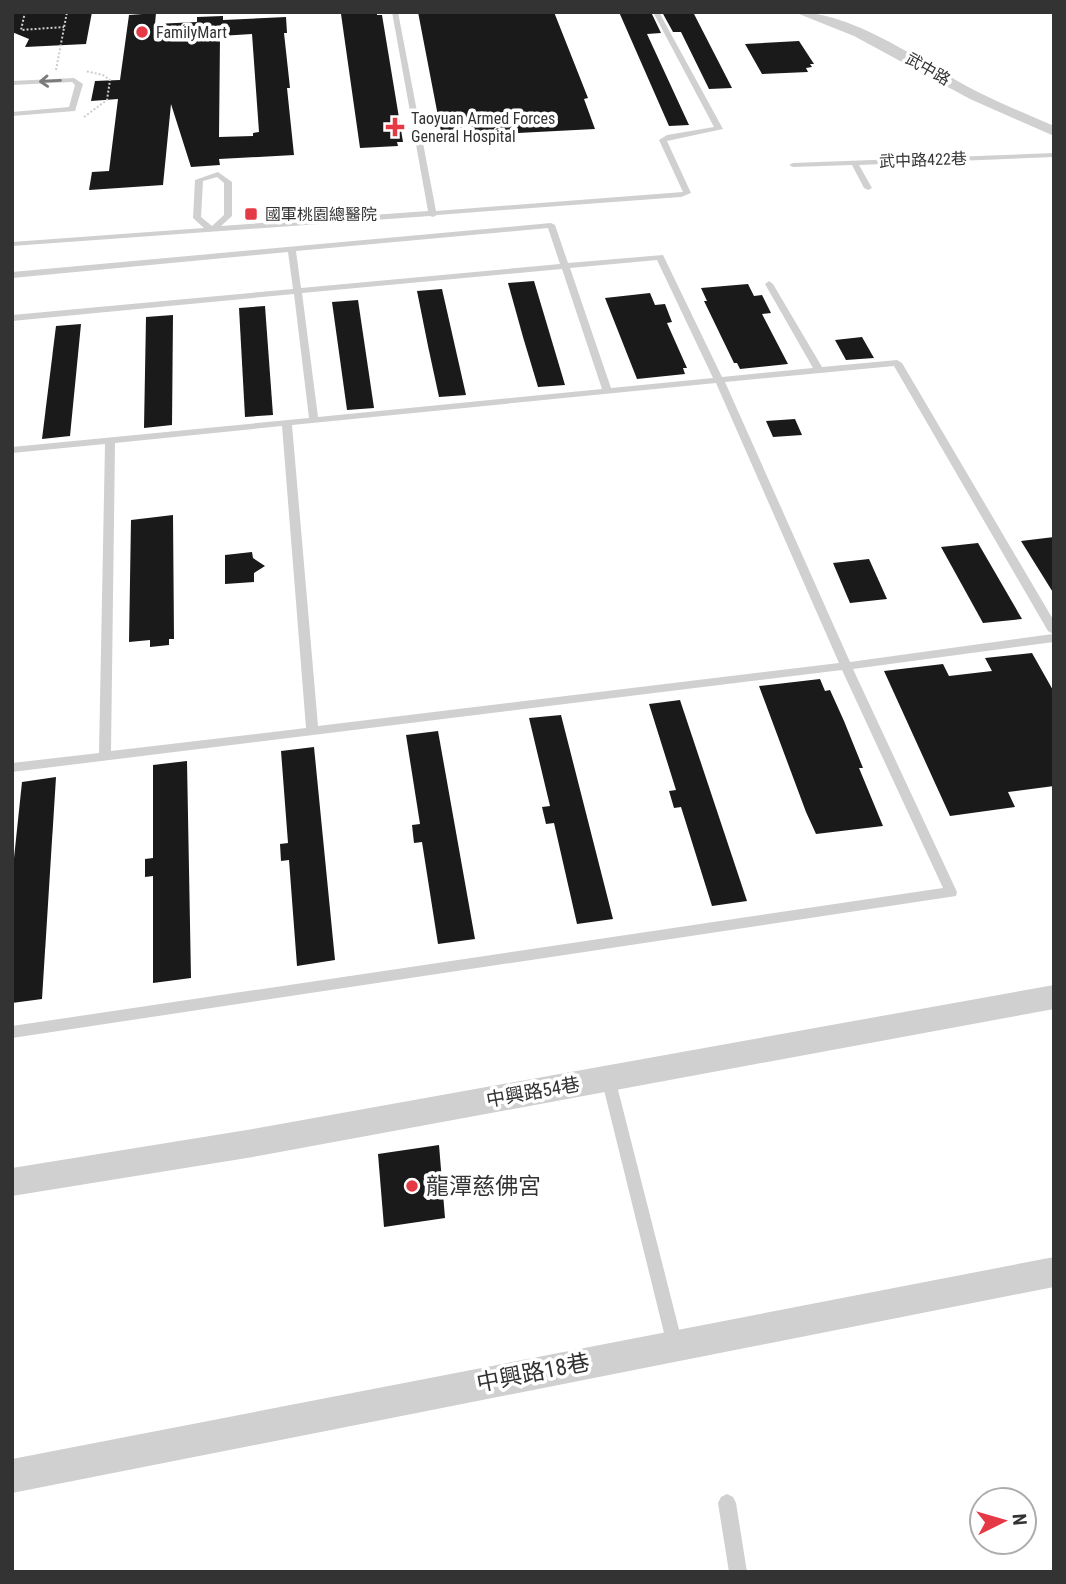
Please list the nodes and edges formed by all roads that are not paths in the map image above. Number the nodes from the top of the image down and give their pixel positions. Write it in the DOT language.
graph roads {
  1 [pos="395,12"];
  2 [pos="656,12"];
  3 [pos="800,12"];
  4 [pos="12,83"];
  5 [pos="12,114"];
  6 [pos="1054,132"];
  7 [pos="1054,155"];
  8 [pos="854,163"];
  9 [pos="793,165"];
  10 [pos="868,188"];
  11 [pos="433,215"];
  12 [pos="212,230"];
  13 [pos="12,244"];
  14 [pos="292,249"];
  15 [pos="565,268"];
  16 [pos="12,275"];
  17 [pos="769,284"];
  18 [pos="296,292"];
  19 [pos="12,318"];
  20 [pos="819,371"];
  21 [pos="719,380"];
  22 [pos="607,391"];
  23 [pos="314,420"];
  24 [pos="287,423"];
  25 [pos="110,440"];
  26 [pos="12,450"];
  27 [pos="1054,631"];
  28 [pos="1054,638"];
  29 [pos="846,666"];
  30 [pos="312,731"];
  31 [pos="105,757"];
  32 [pos="12,768"];
  33 [pos="1054,997"];
  34 [pos="12,1032"];
  35 [pos="608,1078"];
  36 [pos="12,1182"];
  37 [pos="1054,1272"];
  38 [pos="675,1345"];
  39 [pos="12,1476"];
  40 [pos="727,1503"];
  41 [pos="738,1572"];
  1 -- 11 [label="lane"];
  2 -- 11 [label="lane"];
  3 -- 6 [label="street, 武中路"];
  5 -- 4 [label="lane, one-way"];
  7 -- 8 [label="lane, 武中路422巷"];
  8 -- 9 [label="lane, 武中路422巷"];
  8 -- 10 [label="lane"];
  11 -- 12 [label="lane"];
  12 -- 12 [label="lane"];
  12 -- 13 [label="lane"];
  14 -- 15 [label="lane"];
  14 -- 16 [label="lane"];
  14 -- 18 [label="lane"];
  15 -- 18 [label="lane"];
  15 -- 21 [label="lane"];
  15 -- 22 [label="lane"];
  17 -- 20 [label="lane"];
  18 -- 19 [label="lane"];
  18 -- 23 [label="lane"];
  20 -- 21 [label="lane"];
  20 -- 27 [label="lane"];
  21 -- 22 [label="lane"];
  21 -- 29 [label="lane"];
  22 -- 23 [label="lane"];
  23 -- 24 [label="lane"];
  24 -- 25 [label="lane"];
  24 -- 30 [label="lane"];
  25 -- 26 [label="lane"];
  25 -- 31 [label="lane"];
  28 -- 29 [label="lane"];
  29 -- 30 [label="lane"];
  29 -- 34 [label="lane"];
  30 -- 31 [label="lane"];
  31 -- 32 [label="lane"];
  33 -- 35 [label="street, 中興路54巷"];
  35 -- 36 [label="street, 中興路54巷"];
  35 -- 38 [label="lane"];
  37 -- 38 [label="street, 中興路18巷"];
  38 -- 39 [label="street, 中興路18巷"];
  40 -- 41 [label="lane"];
}
